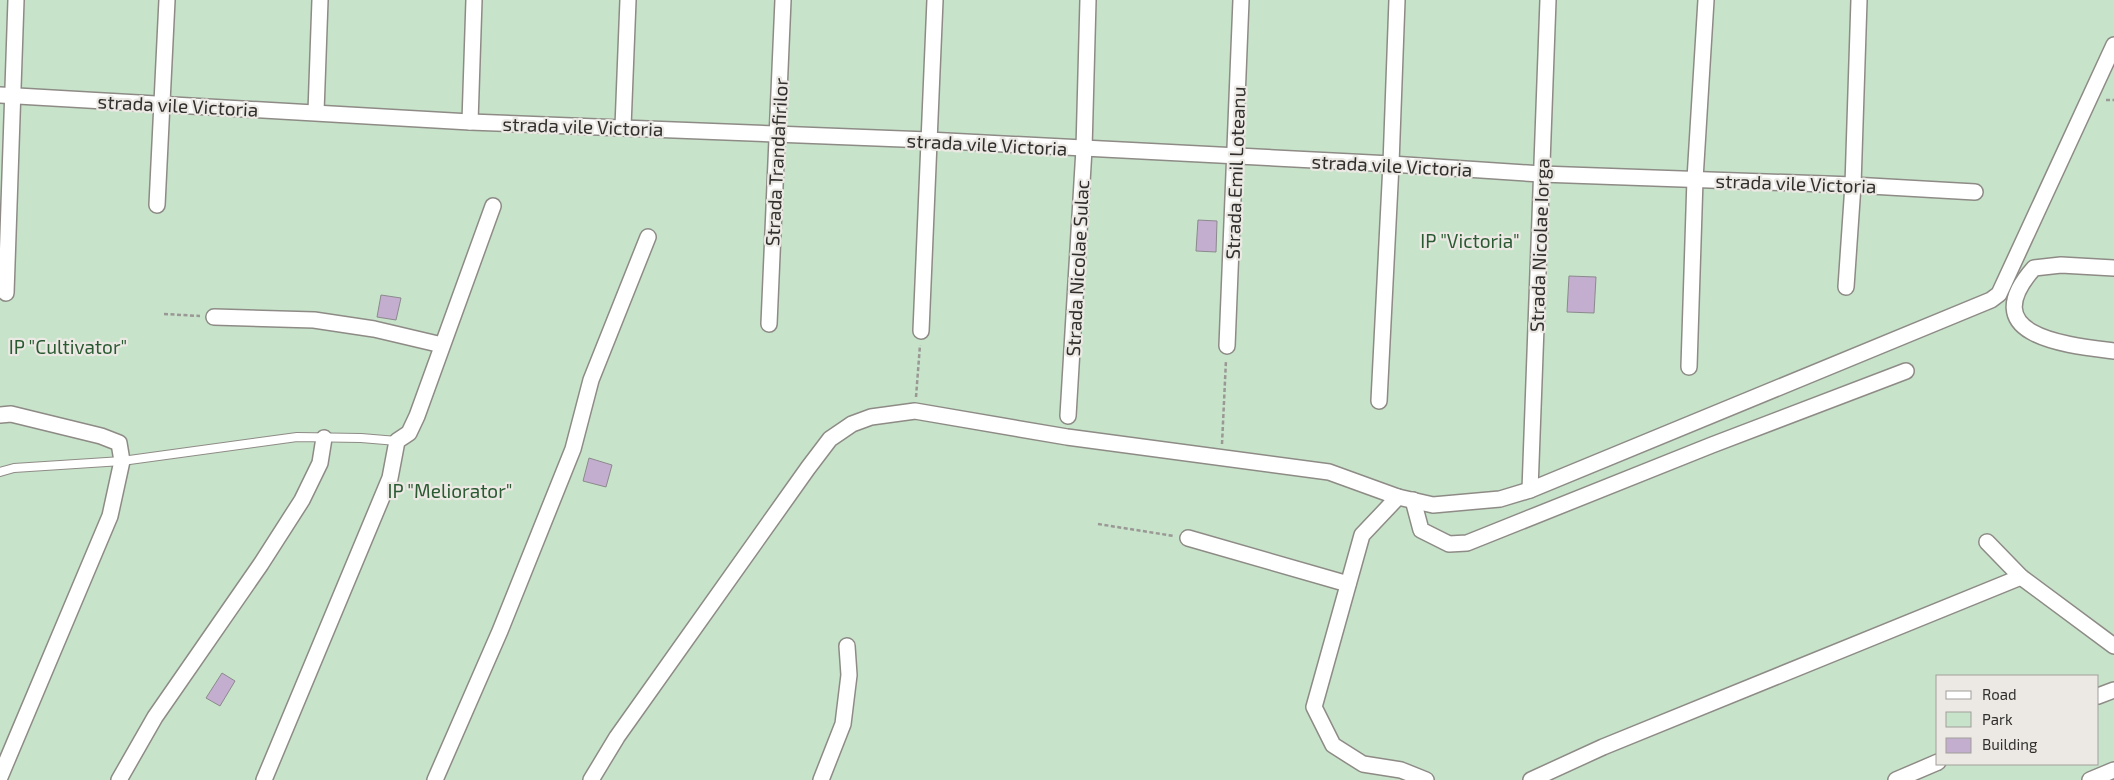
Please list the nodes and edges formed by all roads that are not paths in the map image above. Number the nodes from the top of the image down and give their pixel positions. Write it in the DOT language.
graph roads {
  1 [pos="16,0"];
  2 [pos="168,0"];
  3 [pos="320,0"];
  4 [pos="474,0"];
  5 [pos="628,0"];
  6 [pos="783,0"];
  7 [pos="935,0"];
  8 [pos="1088,0"];
  9 [pos="1241,0"];
  10 [pos="1397,0"];
  11 [pos="1548,0"];
  12 [pos="1706,0"];
  13 [pos="1858,0"];
  14 [pos="2114,45"];
  15 [pos="6,95"];
  16 [pos="163,103"];
  17 [pos="316,112"];
  18 [pos="470,122"];
  19 [pos="624,127"];
  20 [pos="778,135"];
  21 [pos="928,140"];
  22 [pos="1084,149"];
  23 [pos="1236,157"];
  24 [pos="1391,164"];
  25 [pos="1541,174"];
  26 [pos="1695,179"];
  27 [pos="1853,185"];
  28 [pos="1975,192"];
  29 [pos="157,205"];
  30 [pos="493,206"];
  31 [pos="648,238"];
  32 [pos="2114,268"];
  33 [pos="1846,287"];
  34 [pos="6,293"];
  35 [pos="1999,294"];
  36 [pos="2013,302"];
  37 [pos="214,317"];
  38 [pos="769,324"];
  39 [pos="921,331"];
  40 [pos="442,345"];
  41 [pos="1227,346"];
  42 [pos="2114,351"];
  43 [pos="1689,367"];
  44 [pos="1906,370"];
  45 [pos="1379,401"];
  46 [pos="0,415"];
  47 [pos="1068,416"];
  48 [pos="324,438"];
  49 [pos="397,442"];
  50 [pos="122,461"];
  51 [pos="0,472"];
  52 [pos="1530,490"];
  53 [pos="1398,497"];
  54 [pos="1413,500"];
  55 [pos="1188,538"];
  56 [pos="1988,542"];
  57 [pos="2021,577"];
  58 [pos="1348,584"];
  59 [pos="847,646"];
  60 [pos="2114,646"];
  61 [pos="2114,690"];
  62 [pos="2099,696"];
  63 [pos="1936,763"];
  64 [pos="2114,770"];
  65 [pos="1399,775"];
  66 [pos="0,777"];
  67 [pos="119,780"];
  68 [pos="264,780"];
  69 [pos="435,780"];
  70 [pos="591,780"];
  71 [pos="821,780"];
  72 [pos="1426,780"];
  73 [pos="1531,780"];
  74 [pos="1896,780"];
  75 [pos="2090,780"];
  1 -- 15 [label="street"];
  2 -- 16 [label="street"];
  3 -- 17 [label="street"];
  4 -- 18 [label="street"];
  5 -- 19 [label="street"];
  6 -- 20 [label="street, Strada Trandafirilor"];
  7 -- 21 [label="street"];
  8 -- 22 [label="street, Strada Nicolae Sulac"];
  9 -- 23 [label="street, Strada Emil Loteanu"];
  10 -- 24 [label="street"];
  11 -- 25 [label="street, Strada Nicolae Iorga"];
  12 -- 26 [label="street"];
  13 -- 27 [label="street"];
  14 -- 35 [label="street"];
  15 -- 16 [label="street, strada vile Victoria"];
  15 -- 34 [label="street"];
  16 -- 17 [label="street, strada vile Victoria"];
  16 -- 29 [label="street"];
  17 -- 18 [label="street, strada vile Victoria"];
  18 -- 19 [label="street, strada vile Victoria"];
  19 -- 20 [label="street, strada vile Victoria"];
  20 -- 21 [label="street, strada vile Victoria"];
  20 -- 38 [label="street, Strada Trandafirilor"];
  21 -- 22 [label="street, strada vile Victoria"];
  21 -- 39 [label="street"];
  22 -- 23 [label="street, strada vile Victoria"];
  22 -- 47 [label="street, Strada Nicolae Sulac"];
  23 -- 24 [label="street, strada vile Victoria"];
  23 -- 41 [label="street, Strada Emil Loteanu"];
  24 -- 25 [label="street, strada vile Victoria"];
  24 -- 45 [label="street"];
  25 -- 26 [label="street, strada vile Victoria"];
  25 -- 52 [label="street, Strada Nicolae Iorga"];
  26 -- 27 [label="street, strada vile Victoria"];
  26 -- 43 [label="street"];
  27 -- 28 [label="street, strada vile Victoria"];
  27 -- 33 [label="street"];
  30 -- 40 [label="street"];
  31 -- 69 [label="street"];
  32 -- 36 [label="street"];
  35 -- 36 [label="street"];
  35 -- 52 [label="street"];
  36 -- 42 [label="street"];
  37 -- 40 [label="street"];
  40 -- 49 [label="street"];
  44 -- 54 [label="street"];
  46 -- 50 [label="street"];
  48 -- 49 [label="lane"];
  48 -- 50 [label="lane"];
  48 -- 67 [label="street"];
  49 -- 68 [label="street"];
  50 -- 51 [label="lane"];
  50 -- 66 [label="street"];
  52 -- 54 [label="street"];
  53 -- 54 [label="street"];
  53 -- 58 [label="street"];
  53 -- 70 [label="street"];
  55 -- 58 [label="street"];
  56 -- 57 [label="street"];
  57 -- 60 [label="street"];
  57 -- 73 [label="street"];
  58 -- 65 [label="street"];
  59 -- 71 [label="street"];
  61 -- 62 [label="street"];
  63 -- 74 [label="street"];
  64 -- 75 [label="street"];
  65 -- 72 [label="street"];
}
